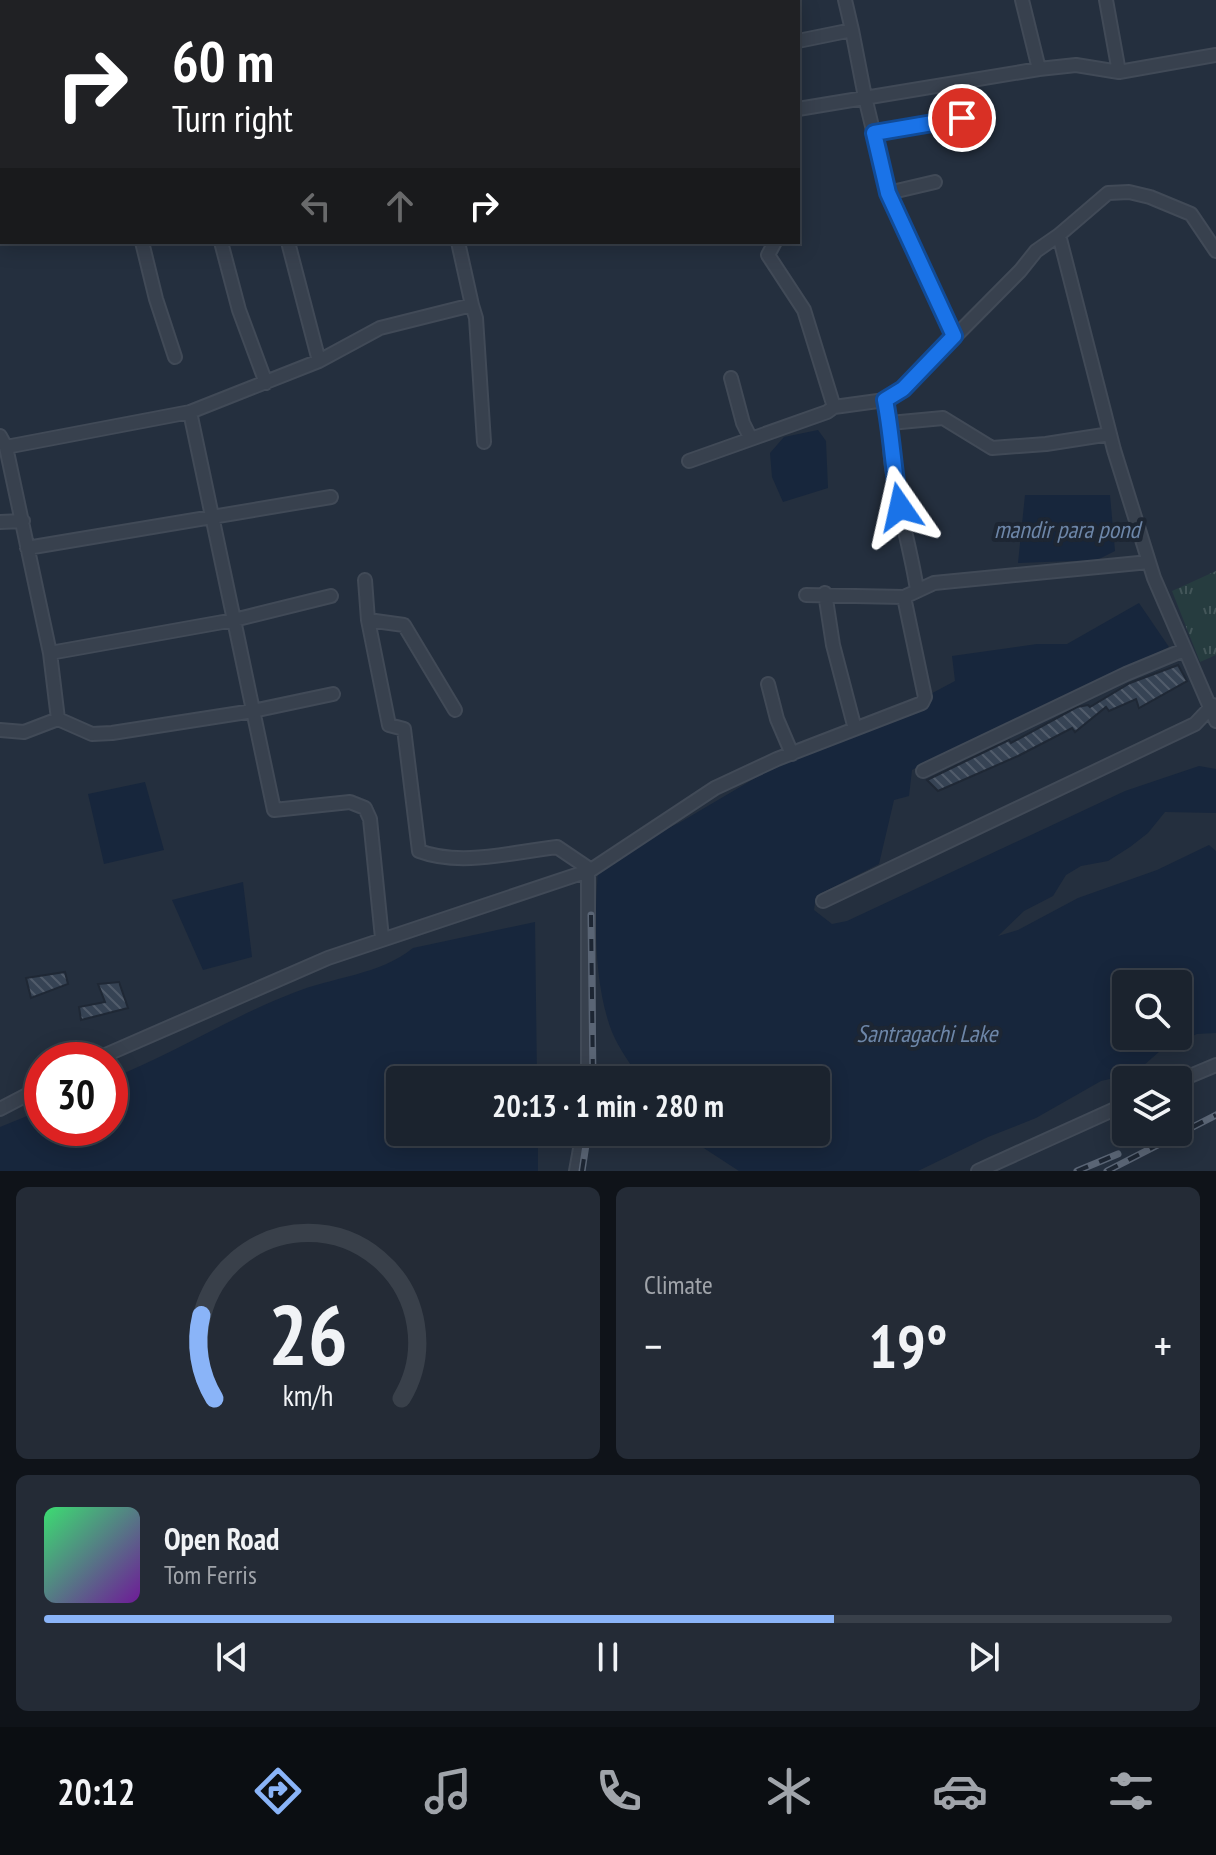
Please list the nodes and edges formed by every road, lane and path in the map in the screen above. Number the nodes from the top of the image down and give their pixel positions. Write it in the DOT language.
graph roads {
  1 [pos="845,0"];
  2 [pos="1022,0"];
  3 [pos="1106,0"];
  4 [pos="852,30"];
  5 [pos="800,41"];
  6 [pos="1216,55"];
  7 [pos="1039,69"];
  8 [pos="1119,72"];
  9 [pos="865,97"];
  10 [pos="800,109"];
  11 [pos="962,118"];
  12 [pos="874,133"];
  13 [pos="935,182"];
  14 [pos="888,193"];
  15 [pos="1059,235"];
  16 [pos="142,244"];
  17 [pos="222,244"];
  18 [pos="289,244"];
  19 [pos="458,244"];
  20 [pos="774,244"];
  21 [pos="1216,251"];
  22 [pos="472,305"];
  23 [pos="954,336"];
  24 [pos="175,357"];
  25 [pos="319,361"];
  26 [pos="731,378"];
  27 [pos="266,383"];
  28 [pos="885,400"];
  29 [pos="834,407"];
  30 [pos="190,412"];
  31 [pos="890,423"];
  32 [pos="1110,434"];
  33 [pos="750,437"];
  34 [pos="3,441"];
  35 [pos="484,442"];
  36 [pos="689,461"];
  37 [pos="331,497"];
  38 [pos="214,517"];
  39 [pos="22,521"];
  40 [pos="0,522"];
  41 [pos="27,548"];
  42 [pos="1149,562"];
  43 [pos="365,580"];
  44 [pos="917,590"];
  45 [pos="825,593"];
  46 [pos="806,595"];
  47 [pos="331,596"];
  48 [pos="904,597"];
  49 [pos="234,620"];
  50 [pos="368,620"];
  51 [pos="1184,650"];
  52 [pos="50,653"];
  53 [pos="768,684"];
  54 [pos="333,694"];
  55 [pos="1213,706"];
  56 [pos="455,710"];
  57 [pos="253,711"];
  58 [pos="58,719"];
  59 [pos="1216,721"];
  60 [pos="855,729"];
  61 [pos="0,730"];
  62 [pos="792,754"];
  63 [pos="923,771"];
  64 [pos="590,870"];
  65 [pos="823,901"];
  66 [pos="382,938"];
  67 [pos="128,1045"];
  68 [pos="1216,1065"];
  69 [pos="588,1066"];
  70 [pos="1192,1075"];
  71 [pos="24,1096"];
  72 [pos="0,1109"];
  73 [pos="1112,1110"];
  74 [pos="580,1146"];
  75 [pos="576,1171"];
  76 [pos="978,1171"];
  1 -- 4 [label="street"];
  2 -- 7 [label="street"];
  3 -- 8 [label="street"];
  4 -- 5 [label="street"];
  4 -- 9 [label="street"];
  6 -- 8 [label="street"];
  7 -- 8 [label="street"];
  7 -- 9 [label="street"];
  9 -- 10 [label="street"];
  9 -- 12 [label="street"];
  11 -- 12 [label="street"];
  12 -- 14 [label="street"];
  13 -- 14 [label="street"];
  14 -- 23 [label="street"];
  15 -- 21 [label="street"];
  15 -- 23 [label="street"];
  15 -- 32 [label="street"];
  16 -- 24 [label="street"];
  17 -- 27 [label="street"];
  18 -- 25 [label="street"];
  19 -- 22 [label="street"];
  20 -- 29 [label="street"];
  22 -- 25 [label="street"];
  22 -- 35 [label="street"];
  23 -- 28 [label="street"];
  25 -- 27 [label="street"];
  26 -- 33 [label="street"];
  27 -- 30 [label="street"];
  28 -- 29 [label="street"];
  28 -- 31 [label="street"];
  29 -- 33 [label="street"];
  30 -- 34 [label="street"];
  30 -- 38 [label="street"];
  31 -- 32 [label="street"];
  31 -- 44 [label="street"];
  32 -- 42 [label="street"];
  33 -- 36 [label="street"];
  34 -- 39 [label="street"];
  37 -- 38 [label="street"];
  38 -- 41 [label="street"];
  38 -- 49 [label="street"];
  39 -- 40 [label="street"];
  39 -- 41 [label="street"];
  41 -- 52 [label="street"];
  42 -- 44 [label="street"];
  42 -- 51 [label="street"];
  43 -- 50 [label="street"];
  44 -- 48 [label="street"];
  45 -- 46 [label="street"];
  45 -- 48 [label="street"];
  45 -- 60 [label="street"];
  47 -- 49 [label="street"];
  48 -- 60 [label="street"];
  49 -- 52 [label="street"];
  49 -- 57 [label="street"];
  50 -- 56 [label="street"];
  50 -- 64 [label="street"];
  51 -- 55 [label="street"];
  51 -- 63 [label="street"];
  52 -- 58 [label="street"];
  53 -- 62 [label="street"];
  54 -- 57 [label="street"];
  55 -- 59 [label="street"];
  55 -- 65 [label="street"];
  57 -- 58 [label="street"];
  57 -- 66 [label="street"];
  58 -- 61 [label="street"];
  60 -- 62 [label="street"];
  62 -- 64 [label="street"];
  64 -- 66 [label="street"];
  64 -- 69 [label="street"];
  66 -- 67 [label="street"];
  68 -- 70 [label="street"];
  71 -- 72 [label="street"];
  73 -- 76 [label="street"];
  74 -- 75 [label="street"];
}
